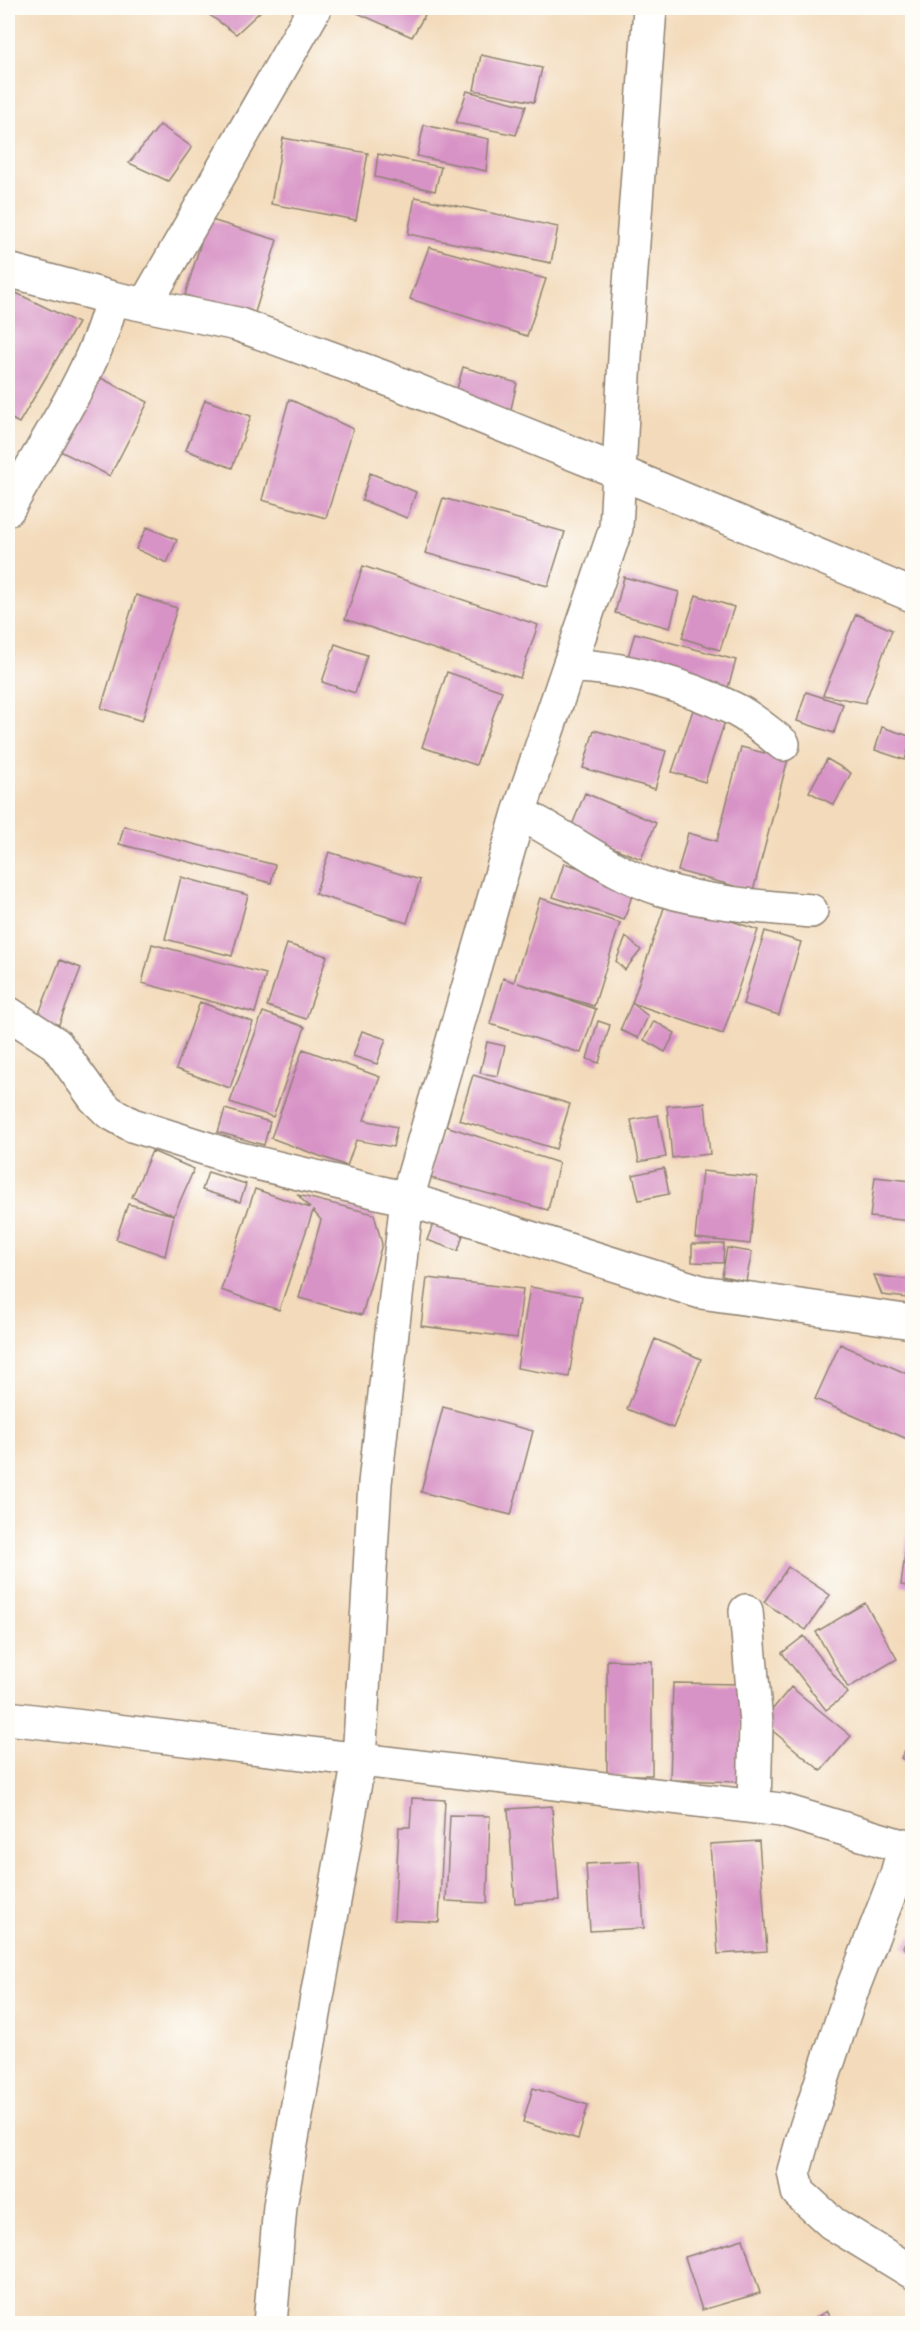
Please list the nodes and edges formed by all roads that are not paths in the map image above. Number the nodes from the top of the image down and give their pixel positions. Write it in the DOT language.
graph roads {
  1 [pos="315,8"];
  2 [pos="650,8"];
  3 [pos="8,270"];
  4 [pos="112,298"];
  5 [pos="145,305"];
  6 [pos="619,472"];
  7 [pos="8,509"];
  8 [pos="912,595"];
  9 [pos="570,666"];
  10 [pos="783,744"];
  11 [pos="519,813"];
  12 [pos="811,911"];
  13 [pos="8,1013"];
  14 [pos="407,1199"];
  15 [pos="912,1322"];
  16 [pos="746,1611"];
  17 [pos="8,1718"];
  18 [pos="359,1760"];
  19 [pos="754,1807"];
  20 [pos="909,1847"];
  21 [pos="912,2272"];
  22 [pos="270,2324"];
  1 -- 5 [label="street"];
  2 -- 6 [label="street"];
  3 -- 4 [label="street"];
  4 -- 5 [label="street"];
  4 -- 7 [label="street"];
  5 -- 6 [label="street"];
  6 -- 8 [label="street"];
  6 -- 9 [label="street"];
  9 -- 10 [label="street"];
  9 -- 11 [label="street"];
  11 -- 12 [label="street"];
  11 -- 14 [label="street"];
  13 -- 14 [label="street"];
  14 -- 15 [label="street"];
  14 -- 18 [label="street"];
  16 -- 19 [label="street"];
  17 -- 18 [label="street"];
  18 -- 19 [label="street"];
  18 -- 22 [label="street"];
  19 -- 20 [label="street"];
  20 -- 21 [label="street"];
}
